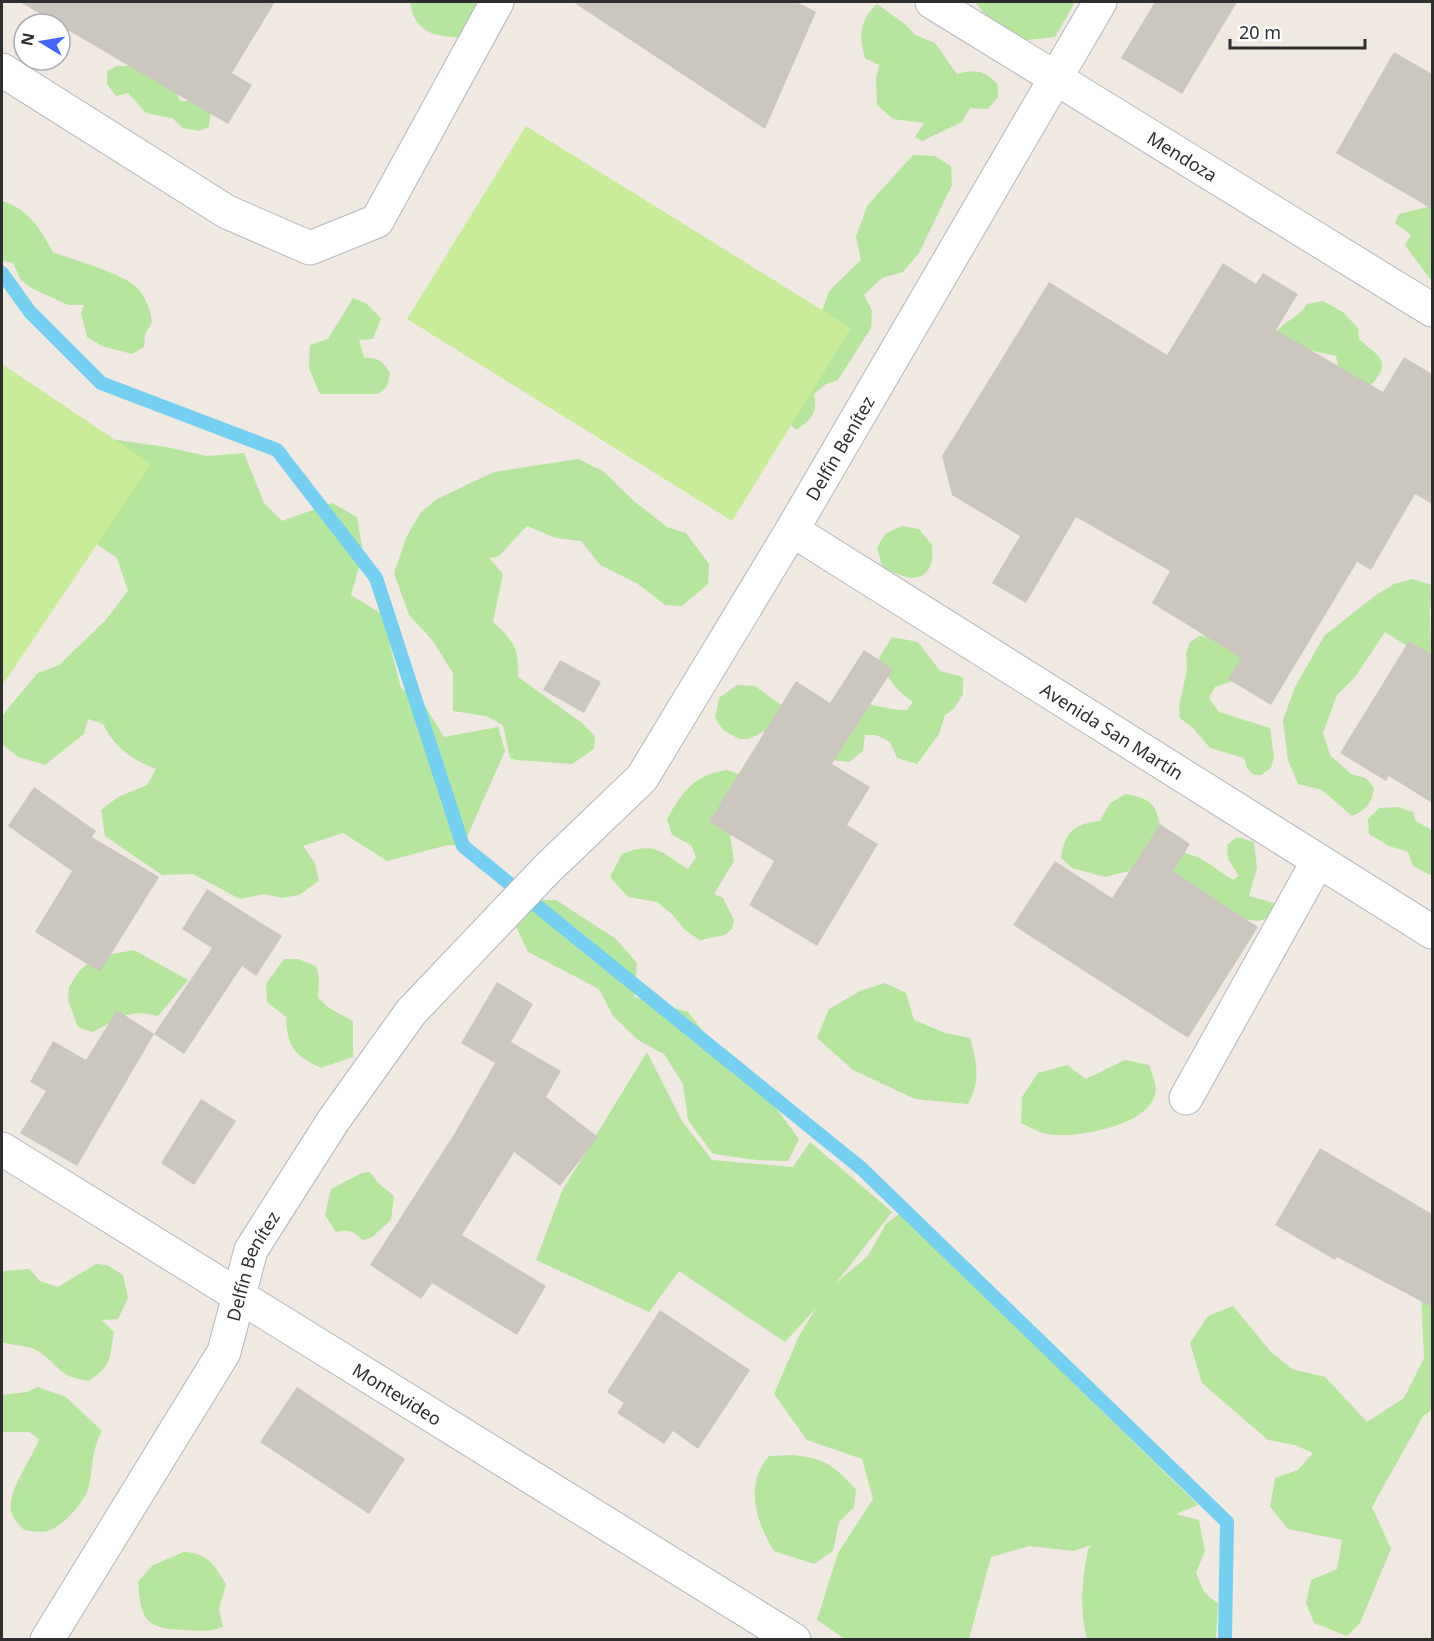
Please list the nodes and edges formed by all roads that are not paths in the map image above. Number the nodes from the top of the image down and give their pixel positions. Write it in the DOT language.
graph roads {
  1 [pos="497,2"];
  2 [pos="932,2"];
  3 [pos="1100,2"];
  4 [pos="2,70"];
  5 [pos="1056,77"];
  6 [pos="1432,310"];
  7 [pos="792,530"];
  8 [pos="1318,861"];
  9 [pos="1432,932"];
  10 [pos="1186,1098"];
  11 [pos="2,1149"];
  12 [pos="239,1296"];
  13 [pos="47,1640"];
  14 [pos="794,1640"];
  1 -- 4 [label="street"];
  2 -- 5 [label="street, Mendoza"];
  3 -- 5 [label="street, Delfín Benítez"];
  5 -- 6 [label="street, Mendoza"];
  5 -- 7 [label="street, Delfín Benítez"];
  7 -- 8 [label="street, Avenida San Martín"];
  7 -- 12 [label="street, Delfín Benítez"];
  8 -- 9 [label="street, Avenida San Martín"];
  8 -- 10 [label="street"];
  11 -- 12 [label="street, Montevideo"];
  12 -- 13 [label="street, Delfín Benítez"];
  12 -- 14 [label="street, Montevideo"];
}
